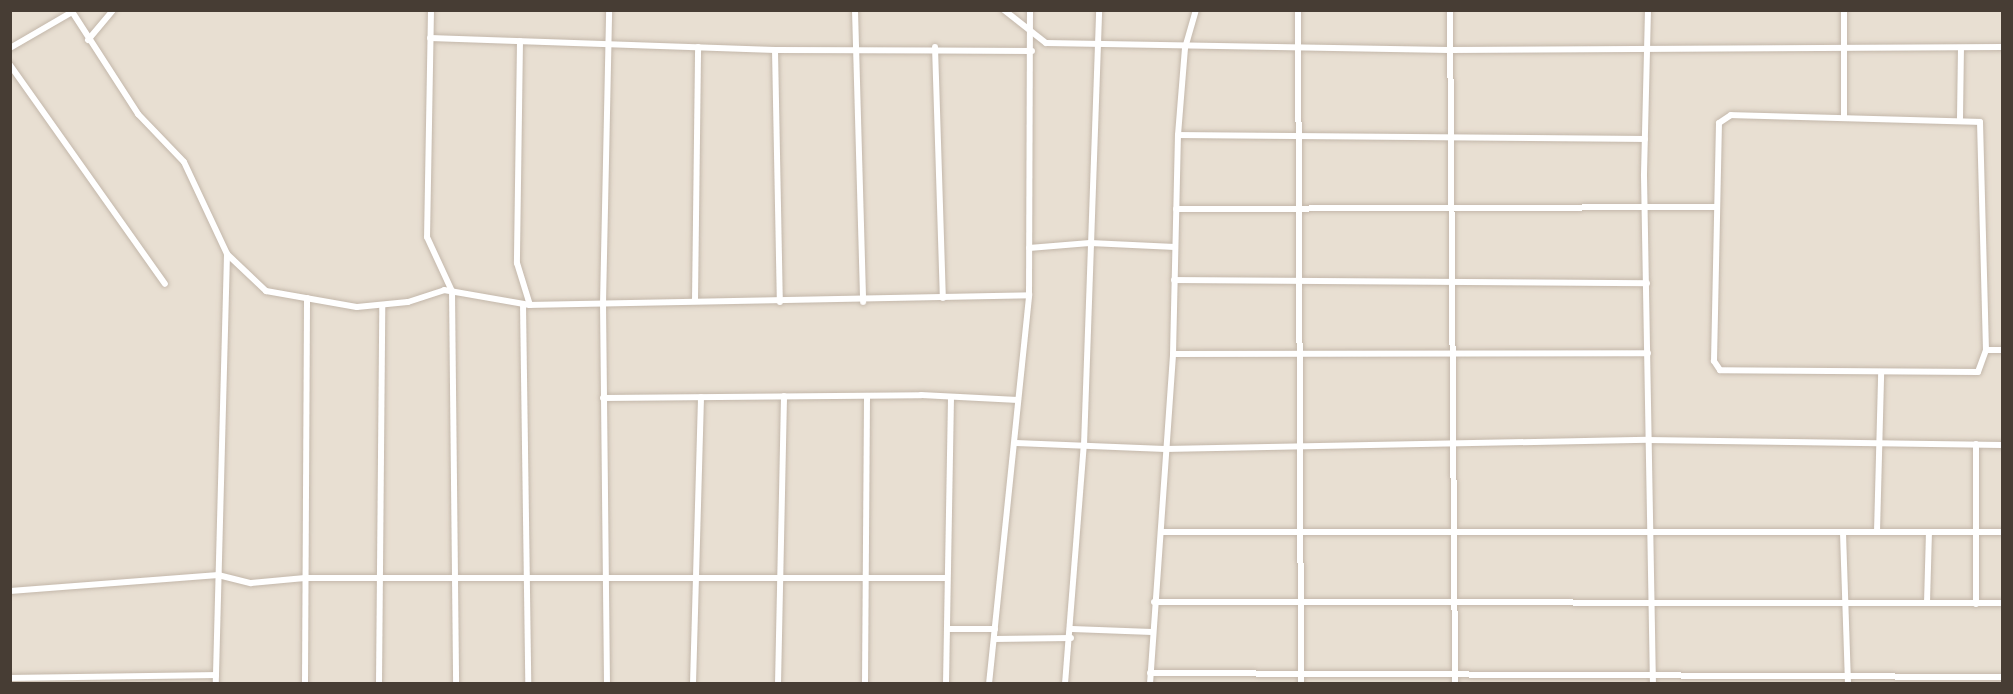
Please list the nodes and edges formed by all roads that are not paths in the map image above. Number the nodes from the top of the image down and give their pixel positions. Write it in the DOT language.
graph roads {
  1 [pos="113,10"];
  2 [pos="431,10"];
  3 [pos="609,10"];
  4 [pos="855,10"];
  5 [pos="1004,10"];
  6 [pos="1030,10"];
  7 [pos="1098,10"];
  8 [pos="1196,10"];
  9 [pos="1298,10"];
  10 [pos="1450,10"];
  11 [pos="1648,10"];
  12 [pos="1844,10"];
  13 [pos="72,11"];
  14 [pos="1028,33"];
  15 [pos="430,38"];
  16 [pos="88,40"];
  17 [pos="520,41"];
  18 [pos="1097,43"];
  19 [pos="608,44"];
  20 [pos="698,47"];
  21 [pos="935,47"];
  22 [pos="1647,47"];
  23 [pos="2002,47"];
  24 [pos="10,48"];
  25 [pos="859,48"];
  26 [pos="1185,48"];
  27 [pos="1297,48"];
  28 [pos="1961,48"];
  29 [pos="775,50"];
  30 [pos="1450,50"];
  31 [pos="1844,50"];
  32 [pos="1032,51"];
  33 [pos="10,65"];
  34 [pos="1844,117"];
  35 [pos="1960,118"];
  36 [pos="1178,135"];
  37 [pos="1300,137"];
  38 [pos="1452,137"];
  39 [pos="1645,139"];
  40 [pos="1715,207"];
  41 [pos="1645,208"];
  42 [pos="1176,209"];
  43 [pos="1299,210"];
  44 [pos="1453,210"];
  45 [pos="1090,243"];
  46 [pos="1175,247"];
  47 [pos="1029,248"];
  48 [pos="227,254"];
  49 [pos="1300,279"];
  50 [pos="1454,279"];
  51 [pos="1174,280"];
  52 [pos="1647,283"];
  53 [pos="165,284"];
  54 [pos="452,291"];
  55 [pos="1029,295"];
  56 [pos="307,298"];
  57 [pos="943,298"];
  58 [pos="695,301"];
  59 [pos="780,302"];
  60 [pos="863,302"];
  61 [pos="527,304"];
  62 [pos="603,304"];
  63 [pos="382,306"];
  64 [pos="1986,350"];
  65 [pos="2002,350"];
  66 [pos="1173,354"];
  67 [pos="1299,354"];
  68 [pos="1648,354"];
  69 [pos="1454,355"];
  70 [pos="1881,374"];
  71 [pos="784,396"];
  72 [pos="867,396"];
  73 [pos="701,397"];
  74 [pos="951,397"];
  75 [pos="603,398"];
  76 [pos="1018,400"];
  77 [pos="1648,440"];
  78 [pos="1016,442"];
  79 [pos="1881,443"];
  80 [pos="1454,444"];
  81 [pos="1976,444"];
  82 [pos="1084,445"];
  83 [pos="2002,445"];
  84 [pos="1299,446"];
  85 [pos="1165,449"];
  86 [pos="1161,532"];
  87 [pos="1300,532"];
  88 [pos="1877,532"];
  89 [pos="1929,532"];
  90 [pos="1975,532"];
  91 [pos="2002,532"];
  92 [pos="1455,533"];
  93 [pos="1651,533"];
  94 [pos="1844,533"];
  95 [pos="218,576"];
  96 [pos="305,578"];
  97 [pos="380,578"];
  98 [pos="946,578"];
  99 [pos="457,579"];
  100 [pos="527,579"];
  101 [pos="608,581"];
  102 [pos="696,581"];
  103 [pos="779,581"];
  104 [pos="866,581"];
  105 [pos="10,591"];
  106 [pos="1455,601"];
  107 [pos="1154,602"];
  108 [pos="1845,602"];
  109 [pos="1299,603"];
  110 [pos="1927,603"];
  111 [pos="2002,603"];
  112 [pos="1653,604"];
  113 [pos="1976,604"];
  114 [pos="948,629"];
  115 [pos="995,629"];
  116 [pos="1072,629"];
  117 [pos="1152,632"];
  118 [pos="1071,638"];
  119 [pos="994,639"];
  120 [pos="1301,672"];
  121 [pos="1150,673"];
  122 [pos="1455,674"];
  123 [pos="216,675"];
  124 [pos="2002,677"];
  125 [pos="10,678"];
  126 [pos="1653,681"];
  127 [pos="1848,681"];
  128 [pos="216,684"];
  129 [pos="305,684"];
  130 [pos="379,684"];
  131 [pos="456,684"];
  132 [pos="528,684"];
  133 [pos="607,684"];
  134 [pos="693,684"];
  135 [pos="778,684"];
  136 [pos="865,684"];
  137 [pos="946,684"];
  138 [pos="988,684"];
  139 [pos="1065,684"];
  140 [pos="1150,684"];
  141 [pos="1301,684"];
  142 [pos="1455,684"];
  1 -- 16 [label="street"];
  2 -- 15 [label="street"];
  3 -- 19 [label="street"];
  4 -- 25 [label="street"];
  5 -- 14 [label="street"];
  6 -- 14 [label="street"];
  7 -- 18 [label="street"];
  8 -- 26 [label="street"];
  9 -- 27 [label="street"];
  10 -- 30 [label="street"];
  11 -- 22 [label="street"];
  12 -- 31 [label="street"];
  13 -- 16 [label="street"];
  13 -- 24 [label="street"];
  14 -- 18 [label="street"];
  14 -- 32 [label="street"];
  15 -- 17 [label="street"];
  15 -- 54 [label="street"];
  16 -- 48 [label="street"];
  17 -- 19 [label="street"];
  17 -- 61 [label="street"];
  18 -- 26 [label="street"];
  18 -- 45 [label="street"];
  19 -- 20 [label="street"];
  19 -- 62 [label="street"];
  20 -- 29 [label="street"];
  20 -- 58 [label="street"];
  21 -- 25 [label="street"];
  21 -- 32 [label="street"];
  21 -- 57 [label="street"];
  22 -- 30 [label="street"];
  22 -- 31 [label="street"];
  22 -- 39 [label="street"];
  23 -- 28 [label="street"];
  25 -- 29 [label="street"];
  25 -- 60 [label="street"];
  26 -- 27 [label="street"];
  26 -- 36 [label="street"];
  27 -- 30 [label="street"];
  27 -- 37 [label="street"];
  28 -- 31 [label="street"];
  28 -- 35 [label="street"];
  29 -- 59 [label="street"];
  30 -- 38 [label="street"];
  31 -- 34 [label="street"];
  32 -- 47 [label="street"];
  33 -- 53 [label="street"];
  34 -- 35 [label="street"];
  34 -- 40 [label="street"];
  35 -- 64 [label="street"];
  36 -- 37 [label="street"];
  36 -- 42 [label="street"];
  37 -- 38 [label="street"];
  37 -- 43 [label="street"];
  38 -- 39 [label="street"];
  38 -- 44 [label="street"];
  39 -- 41 [label="street"];
  40 -- 41 [label="street"];
  40 -- 70 [label="street"];
  41 -- 44 [label="street"];
  41 -- 52 [label="street"];
  42 -- 43 [label="street"];
  42 -- 46 [label="street"];
  43 -- 44 [label="street"];
  43 -- 49 [label="street"];
  44 -- 50 [label="street"];
  45 -- 46 [label="street"];
  45 -- 47 [label="street"];
  45 -- 82 [label="street"];
  46 -- 51 [label="street"];
  47 -- 55 [label="street"];
  48 -- 56 [label="street"];
  48 -- 95 [label="street"];
  49 -- 50 [label="street"];
  49 -- 51 [label="street"];
  49 -- 67 [label="street"];
  50 -- 52 [label="street"];
  50 -- 69 [label="street"];
  51 -- 66 [label="street"];
  52 -- 68 [label="street"];
  54 -- 61 [label="street"];
  54 -- 63 [label="street"];
  54 -- 99 [label="street"];
  55 -- 57 [label="street"];
  55 -- 76 [label="street"];
  56 -- 63 [label="street"];
  56 -- 96 [label="street"];
  57 -- 60 [label="street"];
  58 -- 59 [label="street"];
  58 -- 62 [label="street"];
  59 -- 60 [label="street"];
  61 -- 62 [label="street"];
  61 -- 100 [label="street"];
  62 -- 75 [label="street"];
  63 -- 97 [label="street"];
  64 -- 65 [label="street"];
  64 -- 70 [label="street"];
  66 -- 67 [label="street"];
  66 -- 85 [label="street"];
  67 -- 69 [label="street"];
  67 -- 84 [label="street"];
  68 -- 69 [label="street"];
  68 -- 77 [label="street"];
  69 -- 80 [label="street"];
  70 -- 79 [label="street"];
  71 -- 72 [label="street"];
  71 -- 73 [label="street"];
  71 -- 103 [label="street"];
  72 -- 74 [label="street"];
  72 -- 104 [label="street"];
  73 -- 75 [label="street"];
  73 -- 102 [label="street"];
  74 -- 76 [label="street"];
  74 -- 98 [label="street"];
  75 -- 101 [label="street"];
  76 -- 78 [label="street"];
  77 -- 79 [label="street"];
  77 -- 80 [label="street"];
  77 -- 93 [label="street"];
  78 -- 82 [label="street"];
  78 -- 115 [label="street"];
  79 -- 81 [label="street"];
  79 -- 88 [label="street"];
  80 -- 84 [label="street"];
  80 -- 92 [label="street"];
  81 -- 83 [label="street"];
  81 -- 90 [label="street"];
  82 -- 85 [label="street"];
  82 -- 116 [label="street"];
  84 -- 85 [label="street"];
  84 -- 87 [label="street"];
  85 -- 86 [label="street"];
  86 -- 87 [label="street"];
  86 -- 107 [label="street"];
  87 -- 92 [label="street"];
  87 -- 109 [label="street"];
  88 -- 89 [label="street"];
  88 -- 94 [label="street"];
  89 -- 90 [label="street"];
  89 -- 110 [label="street"];
  90 -- 91 [label="street"];
  90 -- 113 [label="street"];
  92 -- 93 [label="street"];
  92 -- 106 [label="street"];
  93 -- 94 [label="street"];
  93 -- 112 [label="street"];
  94 -- 108 [label="street"];
  95 -- 96 [label="street"];
  95 -- 105 [label="street"];
  95 -- 123 [label="street"];
  96 -- 97 [label="street"];
  96 -- 129 [label="street"];
  97 -- 99 [label="street"];
  97 -- 130 [label="street"];
  98 -- 104 [label="street"];
  98 -- 114 [label="street"];
  99 -- 100 [label="street"];
  99 -- 131 [label="street"];
  100 -- 101 [label="street"];
  100 -- 132 [label="street"];
  101 -- 102 [label="street"];
  101 -- 133 [label="street"];
  102 -- 103 [label="street"];
  102 -- 134 [label="street"];
  103 -- 104 [label="street"];
  103 -- 135 [label="street"];
  104 -- 136 [label="street"];
  106 -- 109 [label="street"];
  106 -- 112 [label="street"];
  106 -- 122 [label="street"];
  107 -- 109 [label="street"];
  107 -- 117 [label="street"];
  108 -- 110 [label="street"];
  108 -- 112 [label="street"];
  108 -- 127 [label="street"];
  109 -- 120 [label="street"];
  110 -- 113 [label="street"];
  111 -- 113 [label="street"];
  112 -- 126 [label="street"];
  114 -- 115 [label="street"];
  114 -- 137 [label="street"];
  115 -- 119 [label="street"];
  116 -- 117 [label="street"];
  116 -- 118 [label="street"];
  117 -- 121 [label="street"];
  118 -- 119 [label="street"];
  118 -- 139 [label="street"];
  119 -- 138 [label="street"];
  120 -- 121 [label="street"];
  120 -- 122 [label="street"];
  120 -- 141 [label="street"];
  121 -- 140 [label="street"];
  122 -- 126 [label="street"];
  122 -- 142 [label="street"];
  123 -- 125 [label="street"];
  123 -- 128 [label="street"];
  124 -- 127 [label="street"];
  126 -- 127 [label="street"];
}
